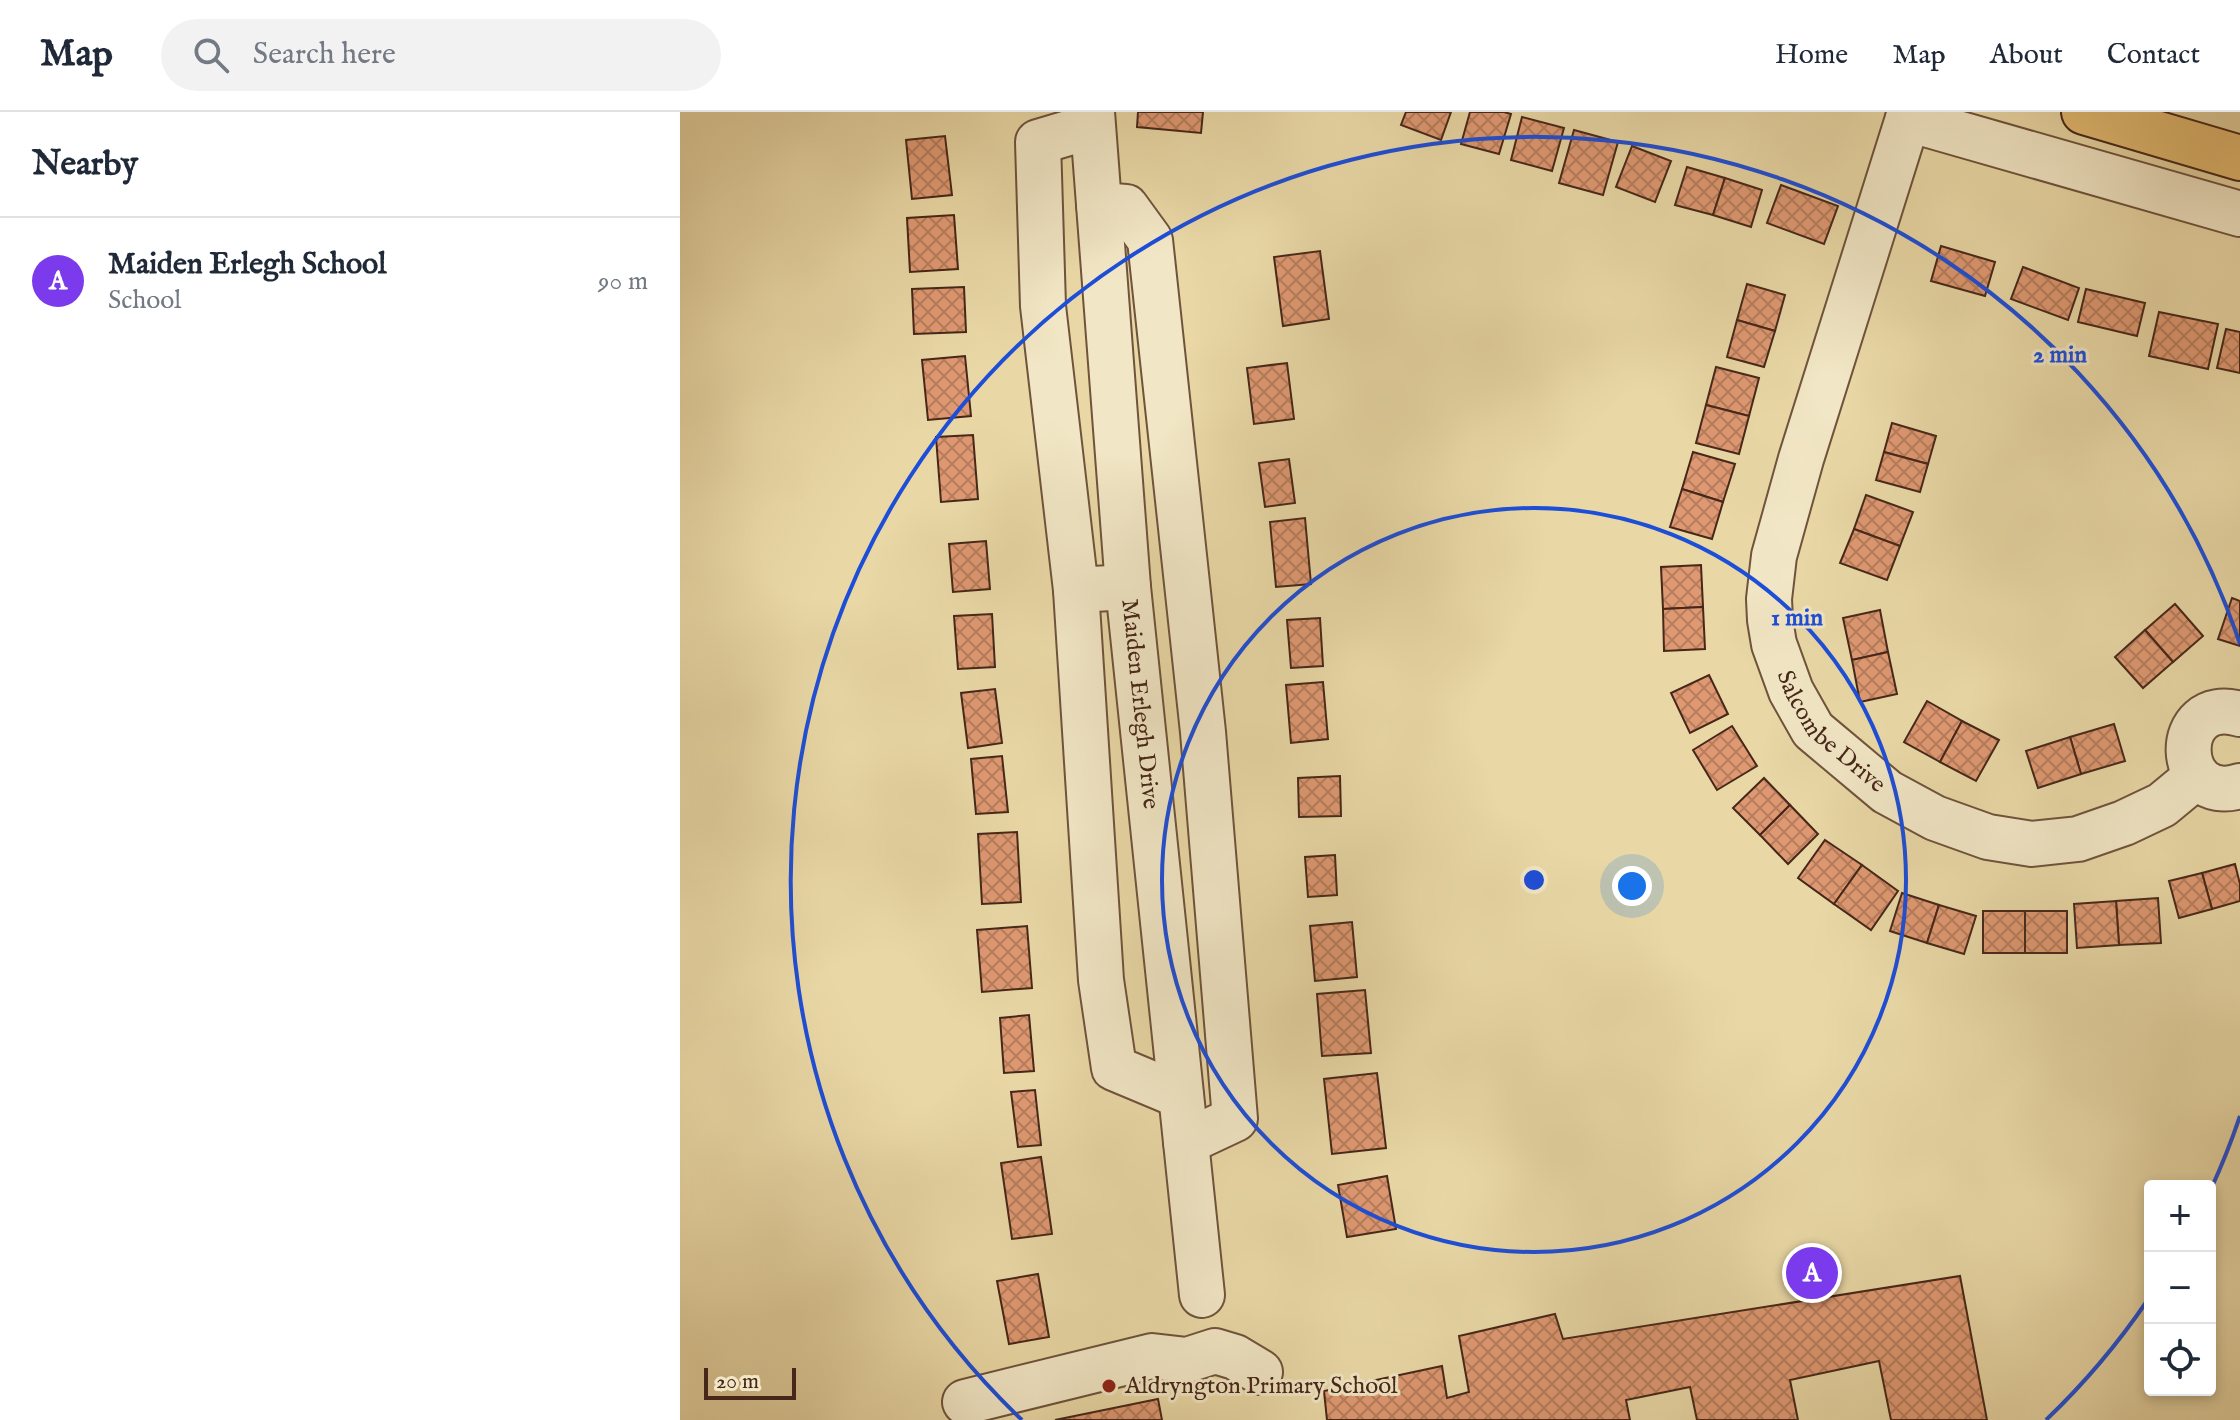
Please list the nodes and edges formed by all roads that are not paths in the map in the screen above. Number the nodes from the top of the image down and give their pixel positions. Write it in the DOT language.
graph roads {
  1 [pos="2084,112"];
  2 [pos="1909,115"];
  3 [pos="1092,119"];
  4 [pos="2240,158"];
  5 [pos="1099,205"];
  6 [pos="2240,214"];
  7 [pos="1128,587"];
  8 [pos="1076,590"];
  9 [pos="2240,714"];
  10 [pos="2197,776"];
  11 [pos="2240,786"];
  12 [pos="1181,1096"];
  13 [pos="1186,1142"];
  14 [pos="1202,1295"];
  15 [pos="1260,1372"];
  16 [pos="965,1402"];
  1 -- 4 [label="main road"];
  2 -- 6 [label="street"];
  2 -- 10 [label="street, Salcombe Drive"];
  3 -- 5 [label="street, Maiden Erlegh Drive"];
  3 -- 8 [label="street"];
  5 -- 7 [label="street, Maiden Erlegh Drive"];
  5 -- 13 [label="street"];
  7 -- 8 [label="street"];
  7 -- 12 [label="street, Maiden Erlegh Drive"];
  8 -- 12 [label="street"];
  9 -- 10 [label="street"];
  10 -- 11 [label="street"];
  12 -- 13 [label="street, Maiden Erlegh Drive"];
  13 -- 14 [label="street, Maiden Erlegh Drive"];
  15 -- 16 [label="street"];
}
